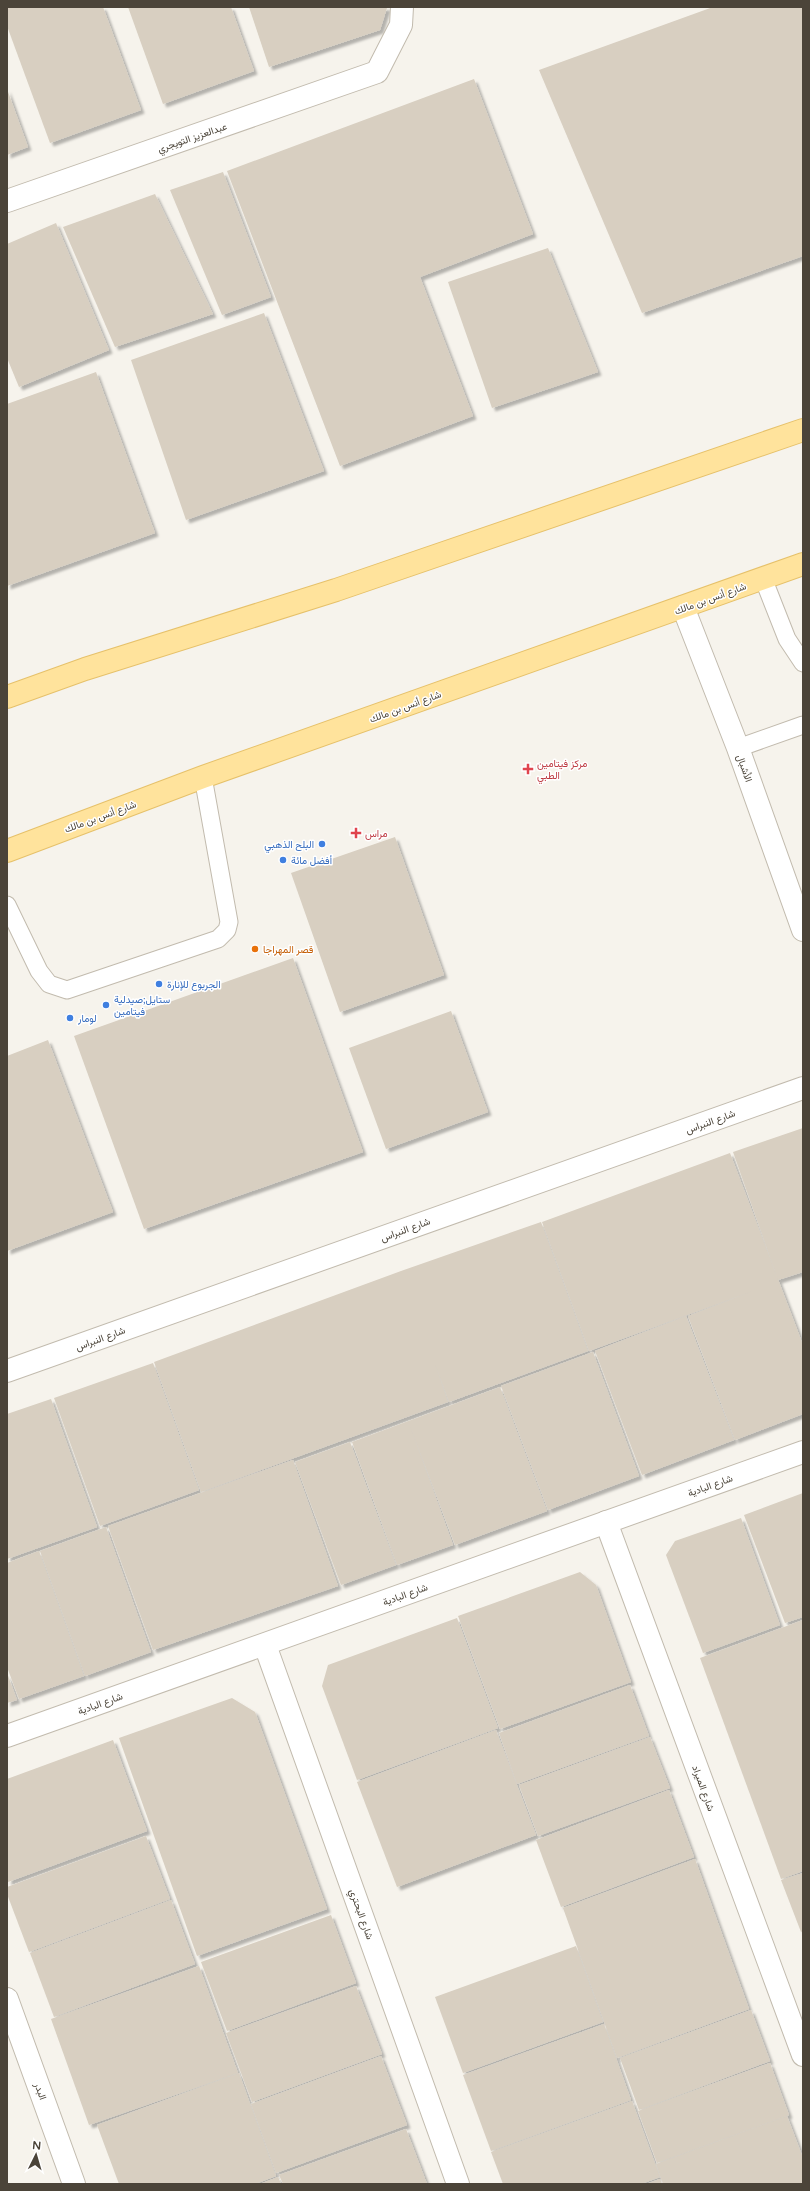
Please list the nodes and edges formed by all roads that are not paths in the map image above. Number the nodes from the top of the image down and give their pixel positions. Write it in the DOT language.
graph roads {
  1 [pos="402,7"];
  2 [pos="7,201"];
  3 [pos="803,430"];
  4 [pos="803,564"];
  5 [pos="764,578"];
  6 [pos="683,607"];
  7 [pos="803,662"];
  8 [pos="7,697"];
  9 [pos="803,725"];
  10 [pos="738,748"];
  11 [pos="203,778"];
  12 [pos="7,851"];
  13 [pos="7,905"];
  14 [pos="803,930"];
  15 [pos="803,1088"];
  16 [pos="7,1371"];
  17 [pos="803,1452"];
  18 [pos="606,1522"];
  19 [pos="265,1645"];
  20 [pos="7,1736"];
  21 [pos="7,1999"];
  22 [pos="803,2055"];
  23 [pos="74,2184"];
  24 [pos="458,2184"];
  1 -- 2 [label="street, عبدالعزيز التويجري"];
  3 -- 8 [label="main road"];
  4 -- 5 [label="main road, شارع أنس بن مالك"];
  5 -- 6 [label="main road, شارع أنس بن مالك"];
  5 -- 7 [label="lane"];
  6 -- 10 [label="street, الأشبال"];
  6 -- 11 [label="main road, شارع أنس بن مالك"];
  9 -- 10 [label="lane"];
  10 -- 14 [label="street, الأشبال"];
  11 -- 12 [label="main road, شارع أنس بن مالك"];
  11 -- 13 [label="lane"];
  15 -- 16 [label="street, شارع النبراس"];
  17 -- 18 [label="street, شارع البادية"];
  18 -- 19 [label="street, شارع البادية"];
  18 -- 22 [label="street, شارع الميراد"];
  19 -- 20 [label="street, شارع البادية"];
  19 -- 24 [label="street, شارع البحتري"];
  21 -- 23 [label="street, البدر"];
}
